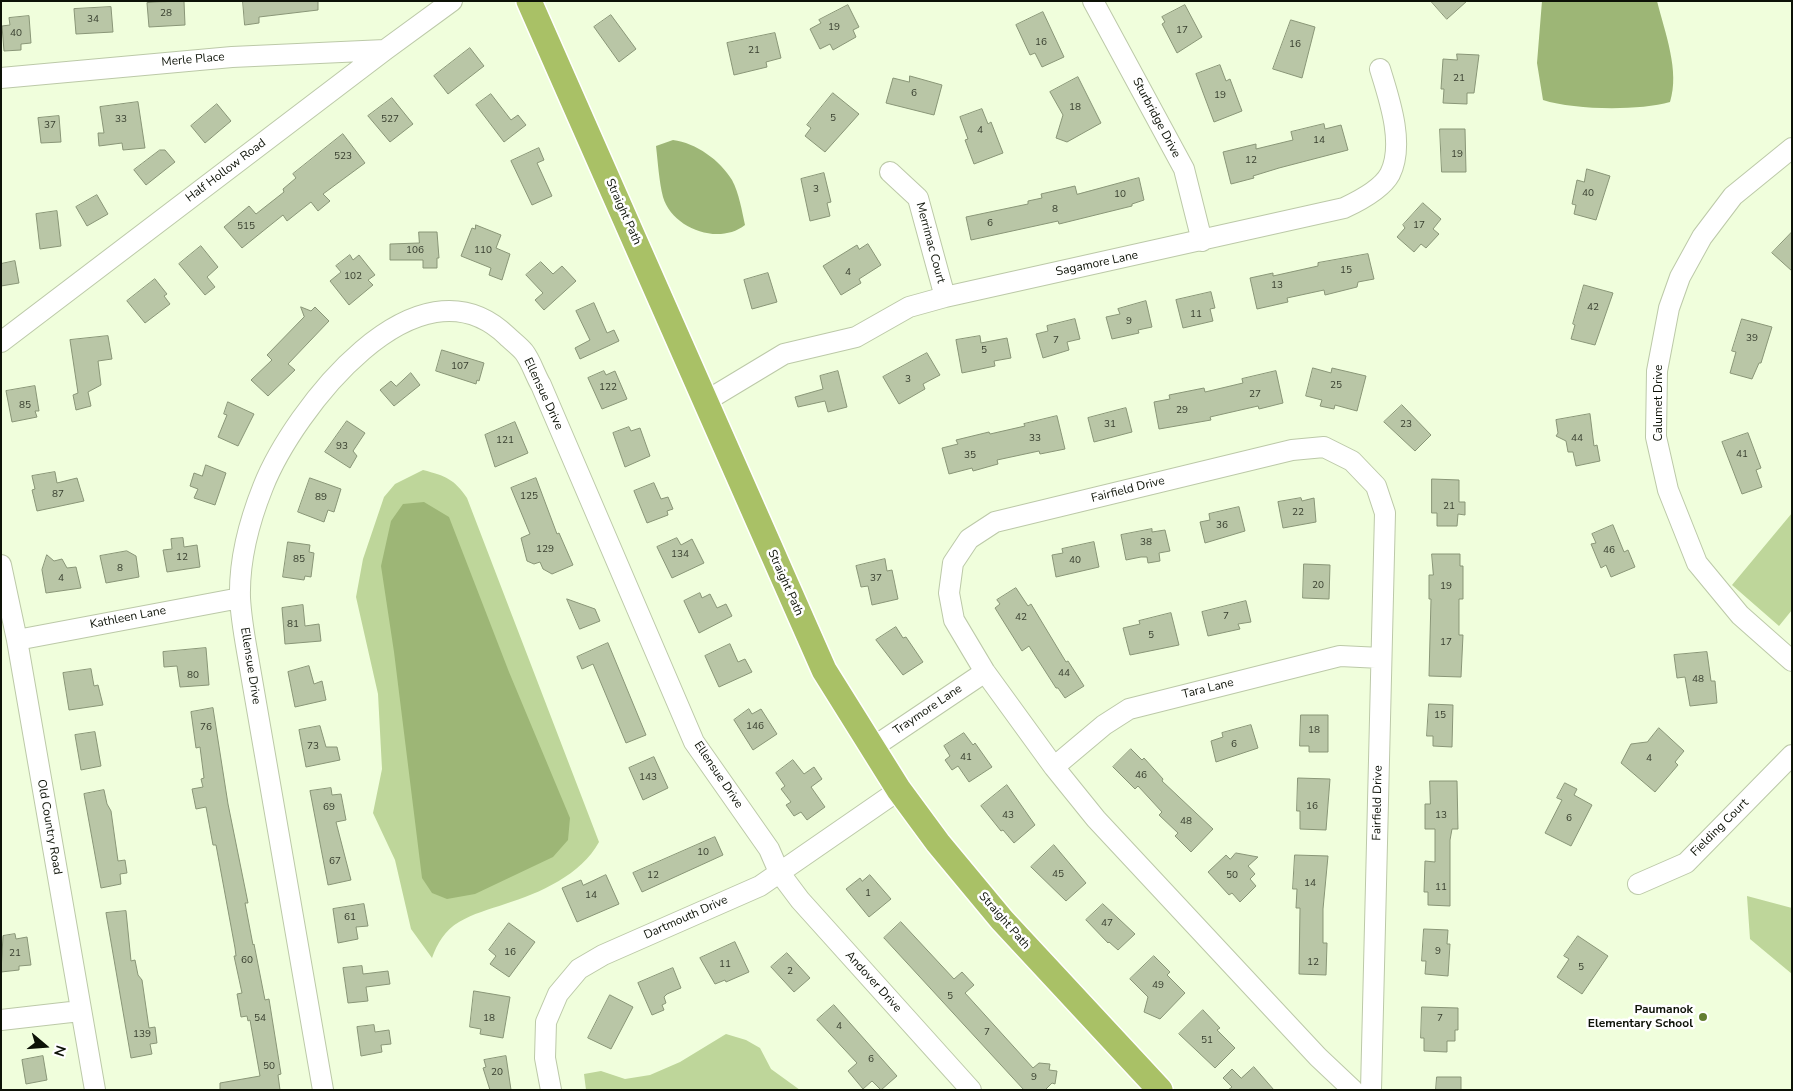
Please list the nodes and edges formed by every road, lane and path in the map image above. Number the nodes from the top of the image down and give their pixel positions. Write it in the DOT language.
graph roads {
  1 [pos="452,1"];
  2 [pos="530,1"];
  3 [pos="1093,1"];
  4 [pos="385,50"];
  5 [pos="1380,69"];
  6 [pos="1,78"];
  7 [pos="1792,148"];
  8 [pos="890,172"];
  9 [pos="1202,241"];
  10 [pos="945,296"];
  11 [pos="1,342"];
  12 [pos="706,401"];
  13 [pos="1,565"];
  14 [pos="240,598"];
  15 [pos="17,640"];
  16 [pos="1381,658"];
  17 [pos="1792,661"];
  18 [pos="985,672"];
  19 [pos="872,748"];
  20 [pos="1792,755"];
  21 [pos="1054,767"];
  22 [pos="899,790"];
  23 [pos="779,872"];
  24 [pos="1638,884"];
  25 [pos="80,1011"];
  26 [pos="1,1020"];
  27 [pos="95,1090"];
  28 [pos="323,1090"];
  29 [pos="551,1090"];
  30 [pos="971,1090"];
  31 [pos="1160,1090"];
  32 [pos="1353,1090"];
  33 [pos="1371,1090"];
  1 -- 4 [label="street, Half Hollow Road"];
  2 -- 12 [label="main road, Straight Path"];
  3 -- 9 [label="street, Sturbridge Drive"];
  4 -- 6 [label="street, Merle Place"];
  4 -- 11 [label="street, Half Hollow Road"];
  5 -- 9 [label="street, Sagamore Lane"];
  7 -- 17 [label="street, Calumet Drive"];
  8 -- 10 [label="street, Merrimac Court"];
  9 -- 10 [label="street, Sagamore Lane"];
  10 -- 12 [label="street, Sagamore Lane"];
  12 -- 19 [label="main road, Straight Path"];
  13 -- 15 [label="street, Old Country Road"];
  14 -- 15 [label="street, Kathleen Lane"];
  14 -- 23 [label="street, Ellensue Drive"];
  14 -- 28 [label="street, Ellensue Drive"];
  15 -- 25 [label="street, Old Country Road"];
  16 -- 18 [label="street, Fairfield Drive"];
  16 -- 21 [label="street, Tara Lane"];
  16 -- 33 [label="street, Fairfield Drive"];
  18 -- 19 [label="street, Traymore Lane"];
  18 -- 21 [label="street, Fairfield Drive"];
  19 -- 22 [label="main road, Straight Path"];
  20 -- 24 [label="street, Fielding Court"];
  21 -- 32 [label="street, Fairfield Drive"];
  22 -- 23 [label="street, Dartmouth Drive"];
  22 -- 31 [label="main road, Straight Path"];
  23 -- 29 [label="street, Dartmouth Drive"];
  23 -- 30 [label="street, Andover Drive"];
  25 -- 26 [label="street"];
  25 -- 27 [label="street, Old Country Road"];
}
